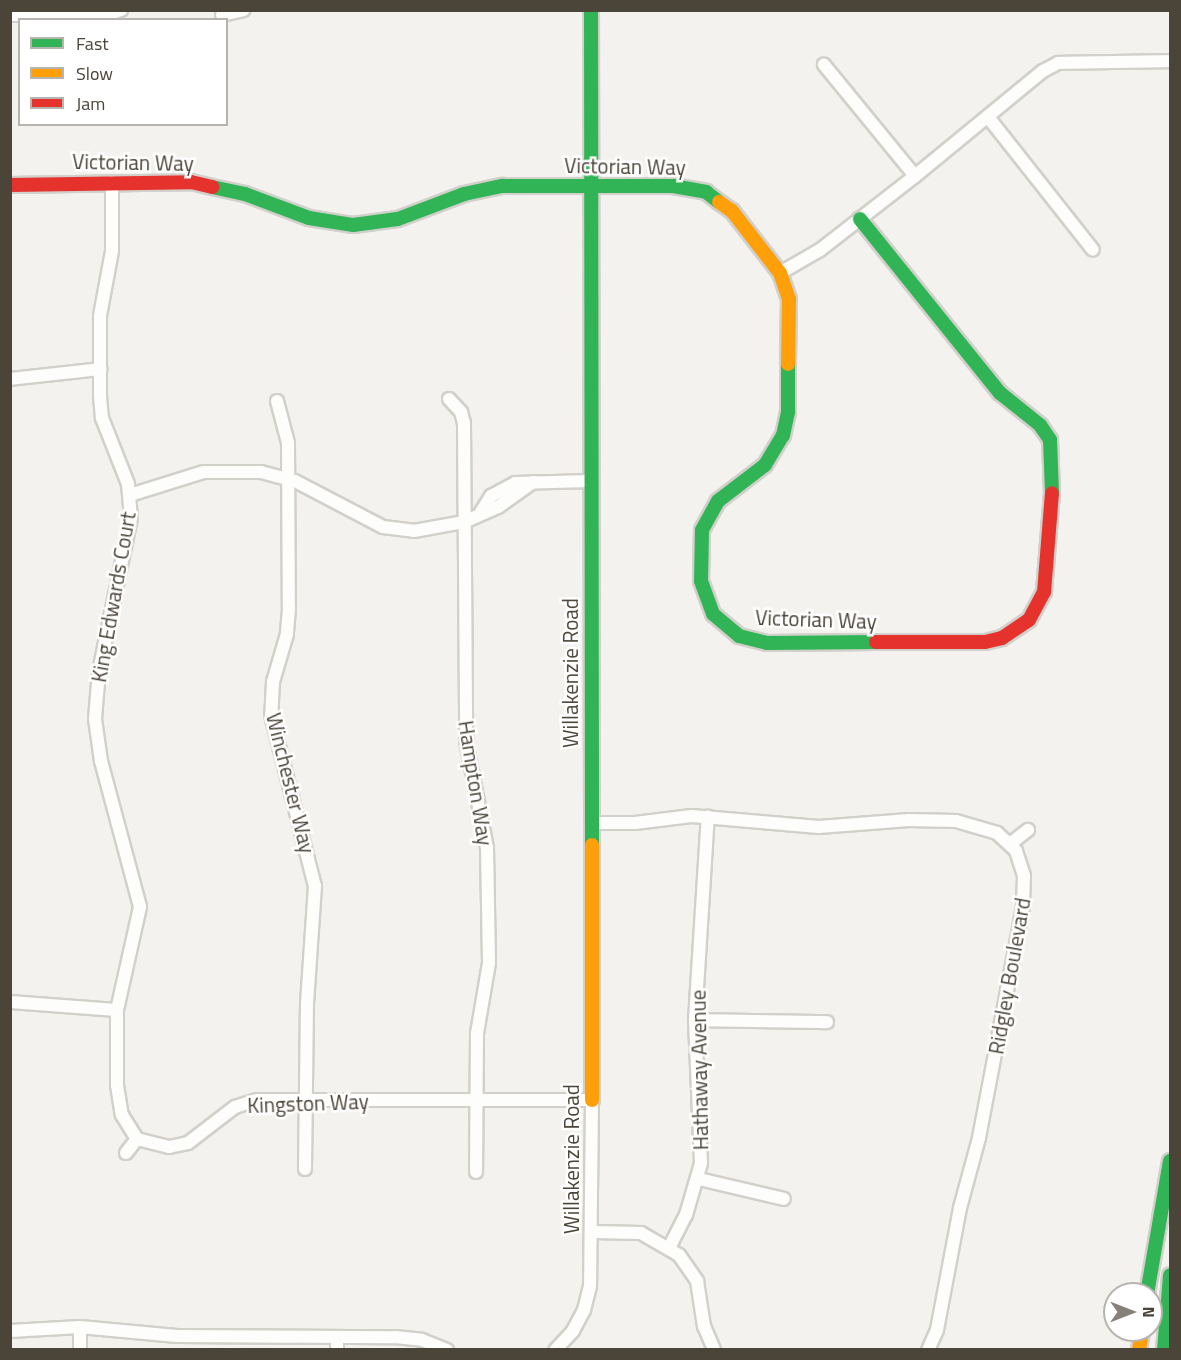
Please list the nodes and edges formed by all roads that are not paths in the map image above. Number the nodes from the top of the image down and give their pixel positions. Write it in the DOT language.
graph roads {
  1 [pos="121,10"];
  2 [pos="243,10"];
  3 [pos="591,10"];
  4 [pos="10,15"];
  5 [pos="222,15"];
  6 [pos="1170,61"];
  7 [pos="824,65"];
  8 [pos="988,117"];
  9 [pos="915,176"];
  10 [pos="112,182"];
  11 [pos="10,185"];
  12 [pos="591,186"];
  13 [pos="860,219"];
  14 [pos="1093,250"];
  15 [pos="780,273"];
  16 [pos="100,369"];
  17 [pos="10,379"];
  18 [pos="448,399"];
  19 [pos="277,401"];
  20 [pos="289,478"];
  21 [pos="591,481"];
  22 [pos="130,495"];
  23 [pos="464,522"];
  24 [pos="708,816"];
  25 [pos="592,823"];
  26 [pos="1028,830"];
  27 [pos="1010,844"];
  28 [pos="10,1002"];
  29 [pos="117,1010"];
  30 [pos="695,1020"];
  31 [pos="826,1022"];
  32 [pos="306,1100"];
  33 [pos="477,1100"];
  34 [pos="592,1100"];
  35 [pos="137,1139"];
  36 [pos="126,1153"];
  37 [pos="1170,1161"];
  38 [pos="305,1169"];
  39 [pos="476,1172"];
  40 [pos="699,1179"];
  41 [pos="784,1199"];
  42 [pos="593,1232"];
  43 [pos="669,1246"];
  44 [pos="1170,1275"];
  45 [pos="1149,1282"];
  46 [pos="80,1327"];
  47 [pos="10,1331"];
  48 [pos="337,1343"];
  49 [pos="80,1350"];
  50 [pos="447,1350"];
  51 [pos="555,1350"];
  52 [pos="714,1350"];
  53 [pos="928,1350"];
  54 [pos="1164,1350"];
  1 -- 4 [label="street"];
  2 -- 5 [label="street"];
  3 -- 12 [label="main road, Willakenzie Road"];
  6 -- 8 [label="street"];
  7 -- 9 [label="street"];
  8 -- 9 [label="street"];
  8 -- 14 [label="street"];
  9 -- 13 [label="street"];
  10 -- 11 [label="main road, Victorian Way"];
  10 -- 12 [label="main road, Victorian Way"];
  10 -- 16 [label="street, King Edwards Court"];
  12 -- 15 [label="main road, Victorian Way"];
  12 -- 21 [label="main road, Willakenzie Road"];
  13 -- 15 [label="street"];
  13 -- 15 [label="main road, Victorian Way"];
  16 -- 17 [label="street"];
  16 -- 22 [label="street, King Edwards Court"];
  18 -- 23 [label="street, Hampton Way"];
  19 -- 20 [label="street, Winchester Way"];
  20 -- 22 [label="street"];
  20 -- 23 [label="street"];
  20 -- 32 [label="street, Winchester Way"];
  21 -- 23 [label="street"];
  21 -- 25 [label="main road, Willakenzie Road"];
  22 -- 29 [label="street, King Edwards Court"];
  23 -- 33 [label="street, Hampton Way"];
  24 -- 25 [label="street"];
  24 -- 27 [label="street"];
  24 -- 30 [label="street, Hathaway Avenue"];
  25 -- 34 [label="main road, Willakenzie Road"];
  26 -- 27 [label="street"];
  27 -- 53 [label="street, Ridgley Boulevard"];
  28 -- 29 [label="street"];
  29 -- 35 [label="street"];
  30 -- 31 [label="street"];
  30 -- 40 [label="street, Hathaway Avenue"];
  32 -- 33 [label="street, Kingston Way"];
  32 -- 35 [label="street, Kingston Way"];
  32 -- 38 [label="street, Winchester Way"];
  33 -- 34 [label="street, Kingston Way"];
  33 -- 39 [label="street, Hampton Way"];
  34 -- 42 [label="street, Willakenzie Road"];
  35 -- 36 [label="street"];
  37 -- 45 [label="main road"];
  40 -- 41 [label="street"];
  40 -- 43 [label="street, Hathaway Avenue"];
  42 -- 43 [label="street"];
  42 -- 51 [label="street, Willakenzie Road"];
  43 -- 52 [label="street"];
  44 -- 54 [label="main road"];
  46 -- 47 [label="street"];
  46 -- 48 [label="street"];
  46 -- 49 [label="street"];
  48 -- 50 [label="street"];
}
